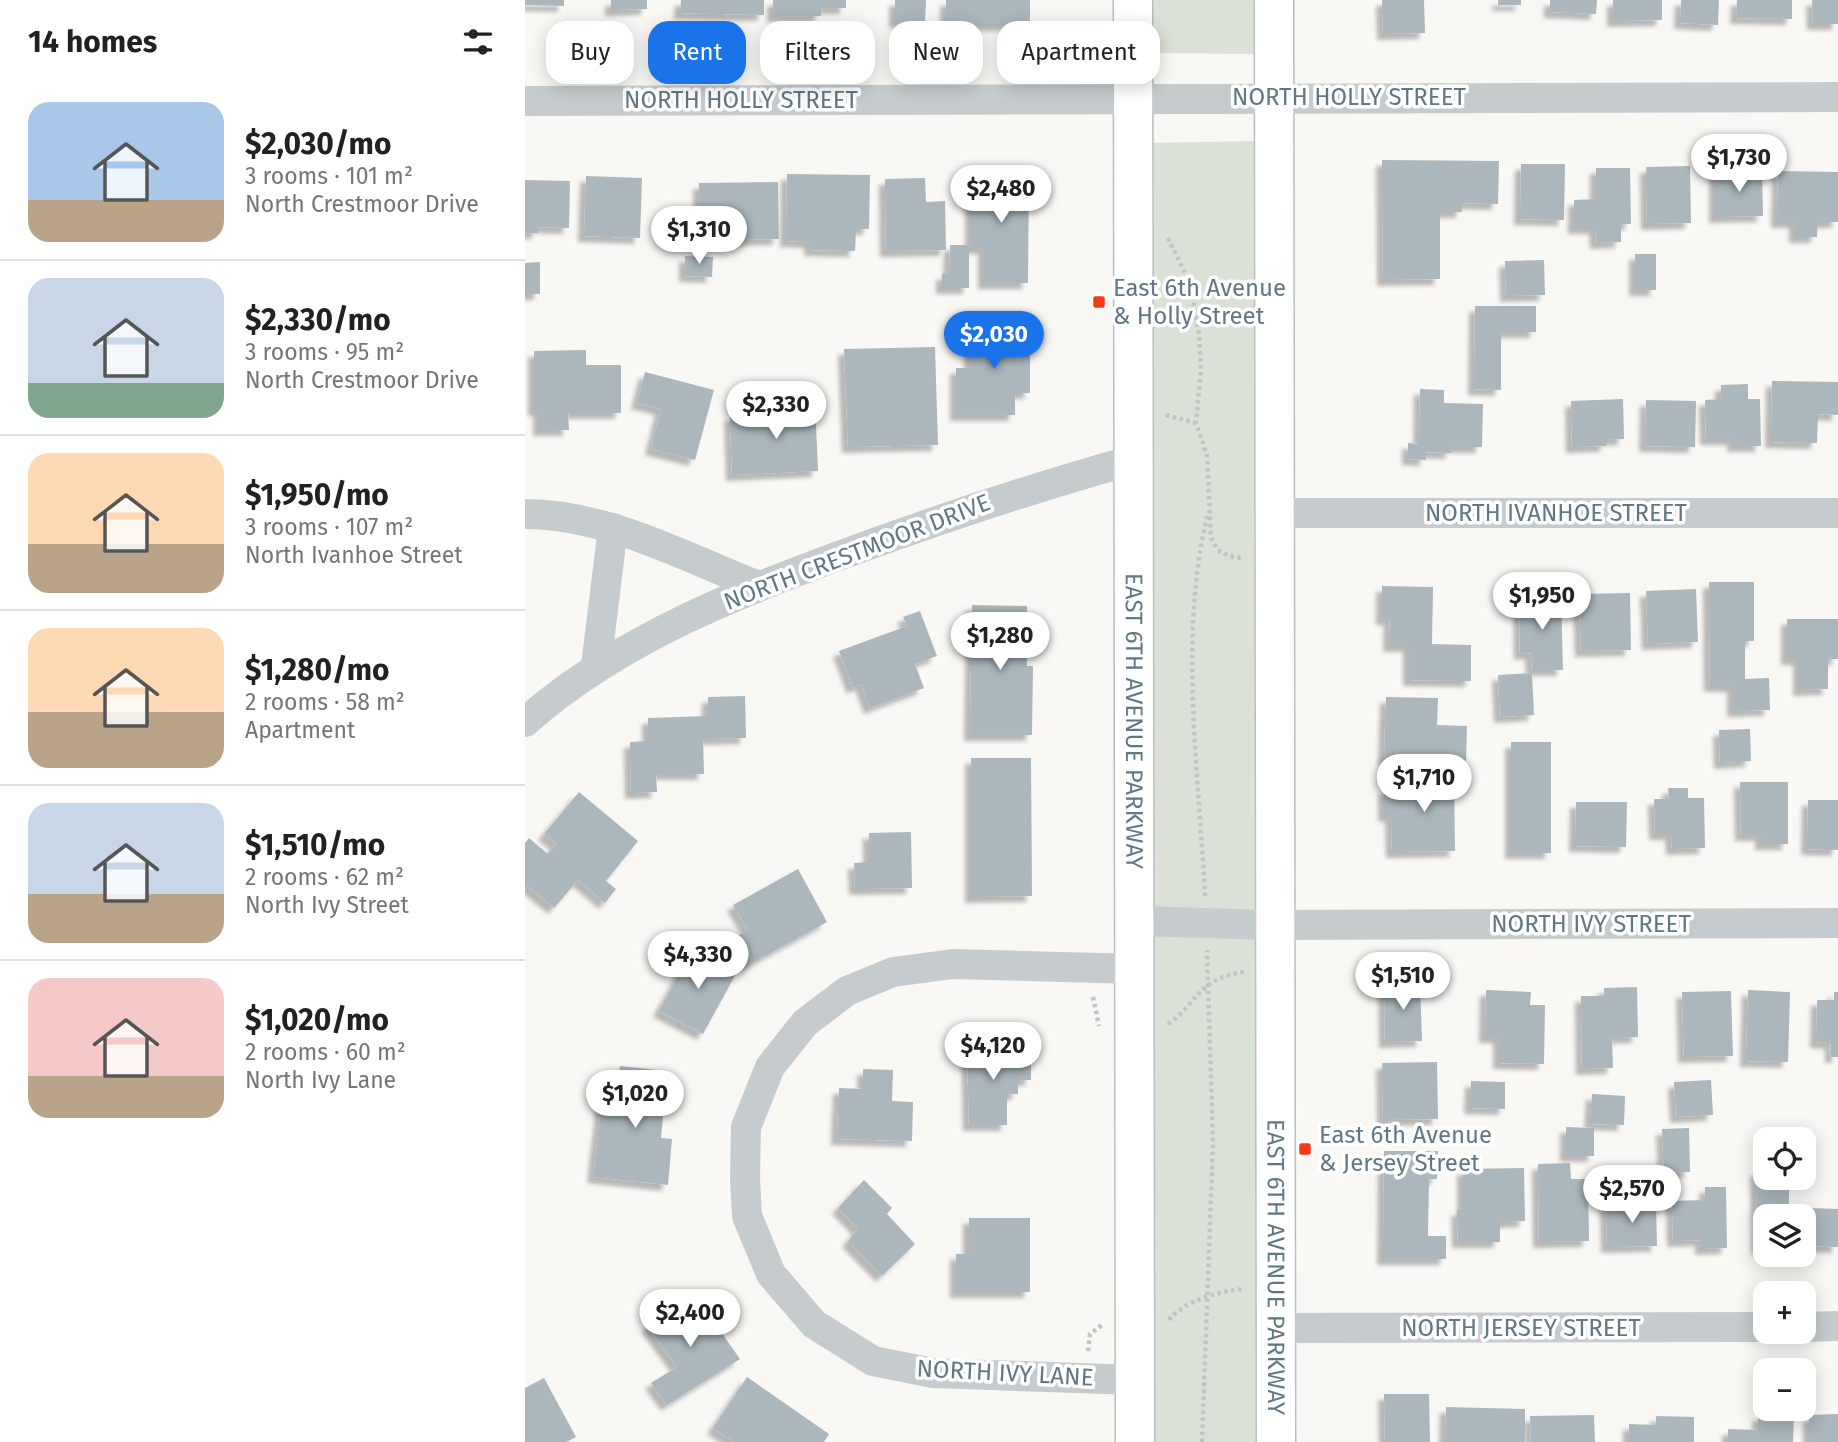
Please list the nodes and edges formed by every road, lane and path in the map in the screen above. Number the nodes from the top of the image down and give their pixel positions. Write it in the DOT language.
graph roads {
  1 [pos="1133,0"];
  2 [pos="1274,0"];
  3 [pos="1133,97"];
  4 [pos="1274,97"];
  5 [pos="1838,97"];
  6 [pos="525,101"];
  7 [pos="1166,224"];
  8 [pos="1133,460"];
  9 [pos="1208,513"];
  10 [pos="1275,513"];
  11 [pos="1838,513"];
  12 [pos="525,514"];
  13 [pos="613,528"];
  14 [pos="1275,558"];
  15 [pos="756,585"];
  16 [pos="596,666"];
  17 [pos="525,722"];
  18 [pos="1135,921"];
  19 [pos="1838,923"];
  20 [pos="1207,925"];
  21 [pos="1276,925"];
  22 [pos="1089,968"];
  23 [pos="1135,969"];
  24 [pos="1276,971"];
  25 [pos="1208,986"];
  26 [pos="1135,1034"];
  27 [pos="1276,1289"];
  28 [pos="1205,1300"];
  29 [pos="1135,1323"];
  30 [pos="1816,1326"];
  31 [pos="1838,1326"];
  32 [pos="1753,1327"];
  33 [pos="1276,1328"];
  34 [pos="1085,1379"];
  35 [pos="1135,1380"];
  36 [pos="1135,1442"];
  37 [pos="1202,1442"];
  38 [pos="1276,1442"];
  1 -- 3 [label="main road, EAST 6TH AVENUE PARKWAY"];
  2 -- 4 [label="main road, EAST 6TH AVENUE PARKWAY"];
  3 -- 4 [label="street, NORTH HOLLY STREET"];
  3 -- 6 [label="street, NORTH HOLLY STREET"];
  3 -- 8 [label="main road, EAST 6TH AVENUE PARKWAY"];
  4 -- 5 [label="street, NORTH HOLLY STREET"];
  4 -- 10 [label="main road, EAST 6TH AVENUE PARKWAY"];
  7 -- 9 [label="path"];
  8 -- 15 [label="street, NORTH CRESTMOOR DRIVE"];
  8 -- 18 [label="main road, EAST 6TH AVENUE PARKWAY"];
  9 -- 14 [label="path"];
  9 -- 20 [label="path"];
  10 -- 11 [label="street, NORTH IVANHOE STREET"];
  10 -- 14 [label="main road, EAST 6TH AVENUE PARKWAY"];
  12 -- 13 [label="street"];
  13 -- 15 [label="street"];
  13 -- 16 [label="street"];
  14 -- 21 [label="main road, EAST 6TH AVENUE PARKWAY"];
  15 -- 16 [label="street, NORTH CRESTMOOR DRIVE"];
  16 -- 17 [label="street, NORTH CRESTMOOR DRIVE"];
  18 -- 20 [label="street, NORTH IVY STREET"];
  18 -- 23 [label="main road, EAST 6TH AVENUE PARKWAY"];
  19 -- 21 [label="street, NORTH IVY STREET"];
  20 -- 21 [label="street, NORTH IVY STREET"];
  20 -- 25 [label="path"];
  21 -- 24 [label="main road, EAST 6TH AVENUE PARKWAY"];
  22 -- 23 [label="street, NORTH IVY LANE"];
  22 -- 26 [label="path"];
  22 -- 34 [label="street, NORTH IVY LANE"];
  23 -- 26 [label="main road, EAST 6TH AVENUE PARKWAY"];
  24 -- 25 [label="path"];
  24 -- 27 [label="main road, EAST 6TH AVENUE PARKWAY"];
  25 -- 26 [label="path"];
  25 -- 28 [label="path"];
  26 -- 29 [label="main road, EAST 6TH AVENUE PARKWAY"];
  27 -- 28 [label="path"];
  27 -- 33 [label="main road, EAST 6TH AVENUE PARKWAY"];
  28 -- 29 [label="path"];
  28 -- 37 [label="path"];
  29 -- 34 [label="path"];
  29 -- 35 [label="main road, EAST 6TH AVENUE PARKWAY"];
  30 -- 31 [label="street"];
  32 -- 33 [label="street, NORTH JERSEY STREET"];
  33 -- 38 [label="main road, EAST 6TH AVENUE PARKWAY"];
  34 -- 35 [label="street, NORTH IVY LANE"];
  35 -- 36 [label="main road, EAST 6TH AVENUE PARKWAY"];
}
